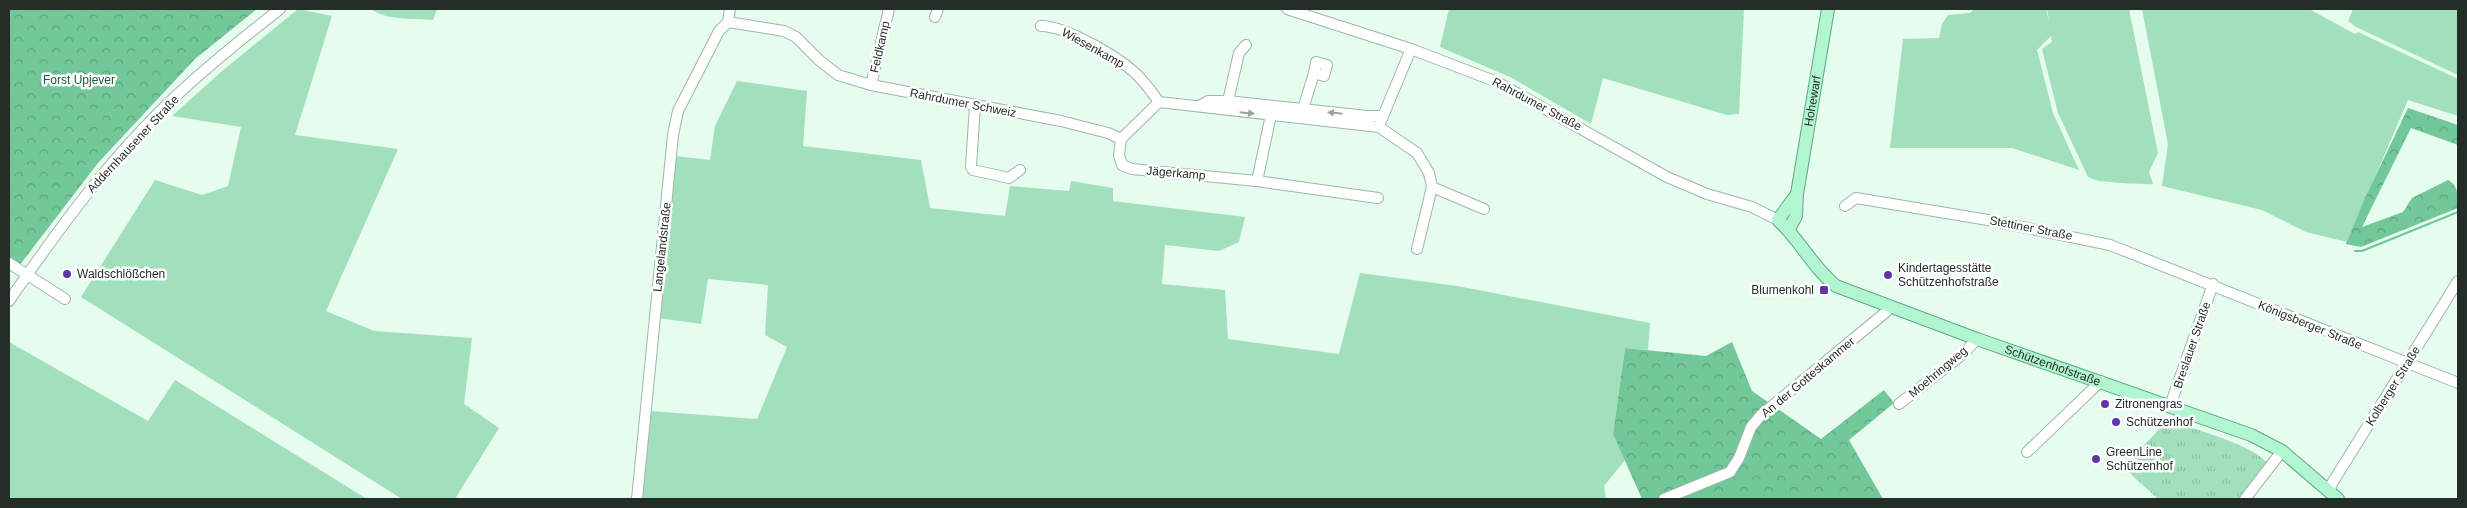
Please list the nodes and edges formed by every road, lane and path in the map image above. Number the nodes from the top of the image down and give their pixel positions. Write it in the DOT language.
graph roads {
  1 [pos="280,9"];
  2 [pos="730,9"];
  3 [pos="889,9"];
  4 [pos="1287,9"];
  5 [pos="1828,9"];
  6 [pos="728,22"];
  7 [pos="1042,26"];
  8 [pos="1246,45"];
  9 [pos="1411,49"];
  10 [pos="1314,73"];
  11 [pos="871,85"];
  12 [pos="1159,102"];
  13 [pos="1228,102"];
  14 [pos="975,105"];
  15 [pos="1199,106"];
  16 [pos="1303,109"];
  17 [pos="1271,115"];
  18 [pos="1384,116"];
  19 [pos="1379,127"];
  20 [pos="1122,139"];
  21 [pos="1020,170"];
  22 [pos="1257,181"];
  23 [pos="1432,188"];
  24 [pos="1797,194"];
  25 [pos="1378,198"];
  26 [pos="1845,206"];
  27 [pos="1484,209"];
  28 [pos="1778,220"];
  29 [pos="1788,230"];
  30 [pos="1417,249"];
  31 [pos="9,263"];
  32 [pos="27,274"];
  33 [pos="2458,281"];
  34 [pos="2213,284"];
  35 [pos="65,299"];
  36 [pos="9,301"];
  37 [pos="1889,307"];
  38 [pos="1977,339"];
  39 [pos="2407,365"];
  40 [pos="2100,381"];
  41 [pos="2458,383"];
  42 [pos="1898,404"];
  43 [pos="2170,406"];
  44 [pos="2282,451"];
  45 [pos="2027,452"];
  46 [pos="2334,495"];
  47 [pos="637,499"];
  48 [pos="1664,499"];
  49 [pos="2245,499"];
  1 -- 32 [label="street, Addernhausener Straße"];
  2 -- 6 [label="street, Langelandstraße"];
  3 -- 11 [label="street, Feldkamp"];
  4 -- 9 [label="street, Rahrdumer Straße"];
  5 -- 24 [label="main road, Hohewarf"];
  6 -- 11 [label="street, Rahrdumer Schweiz"];
  6 -- 47 [label="street, Langelandstraße"];
  7 -- 12 [label="street, Wiesenkamp"];
  8 -- 13 [label="street"];
  9 -- 18 [label="street"];
  9 -- 28 [label="street, Rahrdumer Straße"];
  10 -- 16 [label="street"];
  11 -- 14 [label="street, Rahrdumer Schweiz"];
  12 -- 15 [label="street"];
  12 -- 20 [label="street"];
  13 -- 15 [label="street"];
  13 -- 16 [label="street"];
  14 -- 20 [label="street, Rahrdumer Schweiz"];
  14 -- 21 [label="street"];
  15 -- 17 [label="street, one-way"];
  18 -- 16 [label="street, one-way"];
  17 -- 19 [label="street"];
  17 -- 22 [label="street"];
  18 -- 19 [label="street"];
  19 -- 23 [label="street"];
  20 -- 22 [label="street, Jägerkamp"];
  22 -- 25 [label="street, Jägerkamp"];
  23 -- 27 [label="street"];
  23 -- 30 [label="street"];
  24 -- 28 [label="main road, Hohewarf"];
  24 -- 29 [label="main road, Hohewarf"];
  26 -- 34 [label="street, Stettiner Straße"];
  28 -- 29 [label="main road, Schützenhofstraße"];
  29 -- 37 [label="main road, Schützenhofstraße"];
  31 -- 32 [label="street"];
  32 -- 35 [label="street"];
  32 -- 36 [label="street, Addernhausener Straße"];
  33 -- 39 [label="street, Kolberger Straße"];
  34 -- 39 [label="street, Königsberger Straße"];
  34 -- 43 [label="street, Breslauer Straße"];
  37 -- 38 [label="main road, Schützenhofstraße"];
  37 -- 48 [label="street, An der Gotteskammer"];
  38 -- 40 [label="main road, Schützenhofstraße"];
  38 -- 42 [label="street, Moehringweg"];
  39 -- 41 [label="street, Königsberger Straße"];
  39 -- 46 [label="street, Kolberger Straße"];
  40 -- 43 [label="main road, Schützenhofstraße"];
  40 -- 45 [label="street"];
  43 -- 44 [label="main road, Schützenhofstraße"];
  44 -- 46 [label="main road, Schützenhofstraße"];
  44 -- 49 [label="street"];
}
